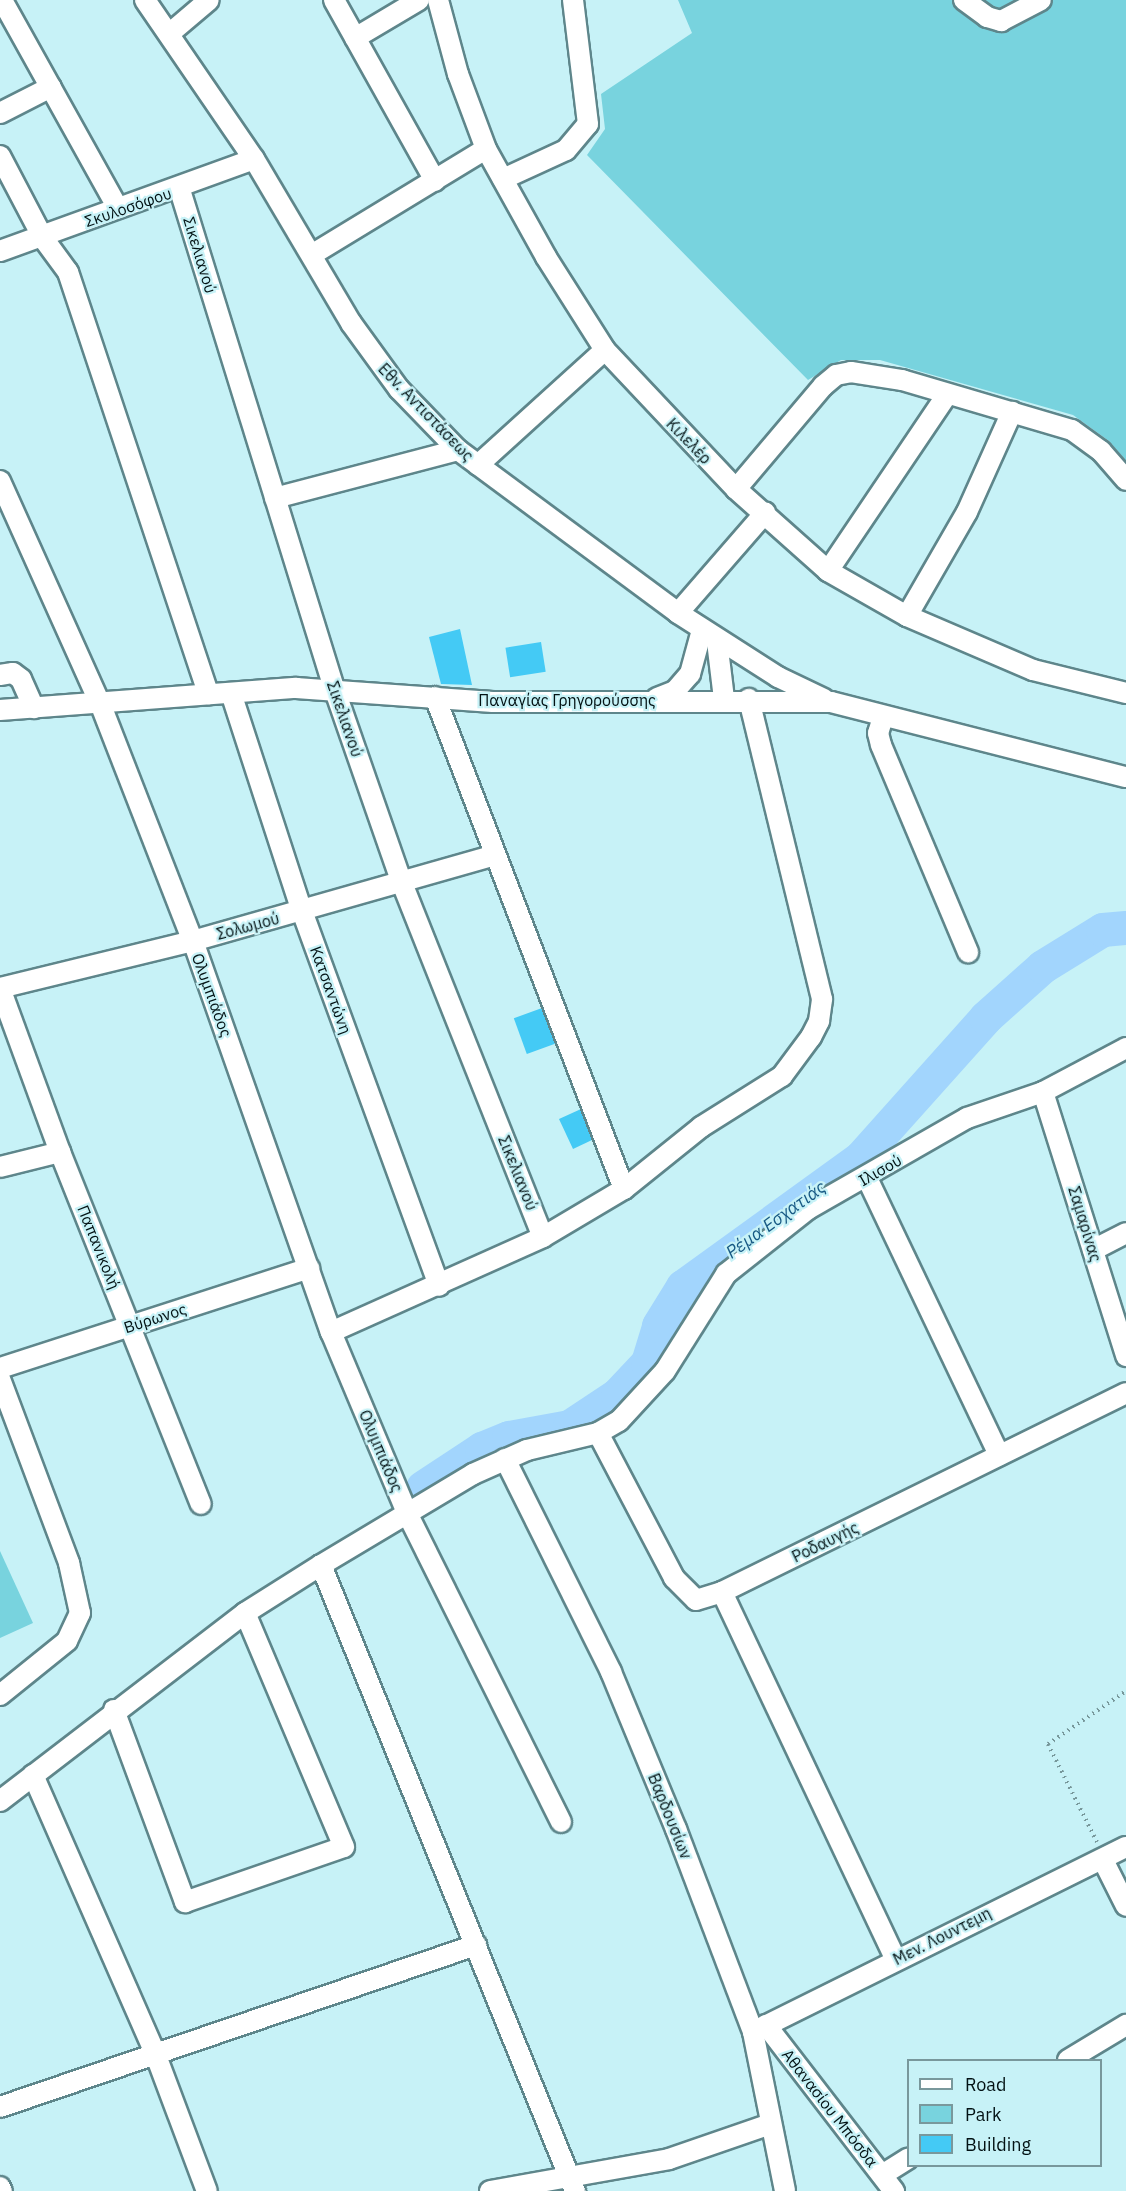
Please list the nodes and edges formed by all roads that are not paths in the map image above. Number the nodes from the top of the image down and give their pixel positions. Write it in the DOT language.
graph roads {
  1 [pos="2,0"];
  2 [pos="145,0"];
  3 [pos="209,0"];
  4 [pos="334,0"];
  5 [pos="419,0"];
  6 [pos="438,0"];
  7 [pos="573,0"];
  8 [pos="964,0"];
  9 [pos="1041,0"];
  10 [pos="169,34"];
  11 [pos="355,38"];
  12 [pos="51,87"];
  13 [pos="0,113"];
  14 [pos="486,149"];
  15 [pos="0,156"];
  16 [pos="254,159"];
  17 [pos="503,179"];
  18 [pos="435,181"];
  19 [pos="180,190"];
  20 [pos="118,208"];
  21 [pos="43,238"];
  22 [pos="0,251"];
  23 [pos="313,254"];
  24 [pos="605,350"];
  25 [pos="946,396"];
  26 [pos="1012,412"];
  27 [pos="458,450"];
  28 [pos="478,465"];
  29 [pos="1126,480"];
  30 [pos="0,481"];
  31 [pos="736,489"];
  32 [pos="275,498"];
  33 [pos="765,513"];
  34 [pos="828,571"];
  35 [pos="678,613"];
  36 [pos="907,616"];
  37 [pos="710,636"];
  38 [pos="0,675"];
  39 [pos="334,688"];
  40 [pos="231,693"];
  41 [pos="1126,693"];
  42 [pos="208,694"];
  43 [pos="435,697"];
  44 [pos="724,699"];
  45 [pos="749,699"];
  46 [pos="654,700"];
  47 [pos="831,702"];
  48 [pos="100,703"];
  49 [pos="34,708"];
  50 [pos="0,710"];
  51 [pos="883,717"];
  52 [pos="1126,777"];
  53 [pos="494,855"];
  54 [pos="402,883"];
  55 [pos="302,911"];
  56 [pos="193,941"];
  57 [pos="968,952"];
  58 [pos="0,988"];
  59 [pos="1126,1048"];
  60 [pos="1043,1092"];
  61 [pos="60,1152"];
  62 [pos="0,1167"];
  63 [pos="867,1178"];
  64 [pos="624,1189"];
  65 [pos="1126,1233"];
  66 [pos="543,1237"];
  67 [pos="1093,1250"];
  68 [pos="309,1268"];
  69 [pos="439,1286"];
  70 [pos="131,1325"];
  71 [pos="331,1332"];
  72 [pos="1126,1356"];
  73 [pos="0,1368"];
  74 [pos="0,1379"];
  75 [pos="1126,1393"];
  76 [pos="598,1433"];
  77 [pos="999,1455"];
  78 [pos="505,1459"];
  79 [pos="201,1504"];
  80 [pos="408,1515"];
  81 [pos="321,1565"];
  82 [pos="722,1592"];
  83 [pos="245,1613"];
  84 [pos="0,1695"];
  85 [pos="114,1710"];
  86 [pos="33,1775"];
  87 [pos="0,1801"];
  88 [pos="561,1822"];
  89 [pos="1126,1847"];
  90 [pos="1103,1857"];
  91 [pos="1126,1906"];
  92 [pos="476,1945"];
  93 [pos="896,1960"];
  94 [pos="1126,2025"];
  95 [pos="760,2029"];
  96 [pos="155,2053"];
  97 [pos="1071,2059"];
  98 [pos="0,2107"];
  99 [pos="768,2125"];
  100 [pos="907,2160"];
  101 [pos="882,2175"];
  102 [pos="572,2183"];
  103 [pos="0,2187"];
  104 [pos="2,2191"];
  105 [pos="207,2191"];
  106 [pos="490,2191"];
  107 [pos="785,2191"];
  108 [pos="894,2191"];
  1 -- 12 [label="street"];
  2 -- 10 [label="street, Εθν. Αντιστάσεως"];
  3 -- 10 [label="street"];
  4 -- 11 [label="street"];
  5 -- 11 [label="street"];
  6 -- 14 [label="street, Κιλελέρ"];
  7 -- 17 [label="street"];
  8 -- 9 [label="street"];
  10 -- 16 [label="street, Εθν. Αντιστάσεως"];
  11 -- 18 [label="street"];
  12 -- 13 [label="street"];
  12 -- 20 [label="street"];
  14 -- 17 [label="street, Κιλελέρ"];
  14 -- 18 [label="street"];
  15 -- 21 [label="street"];
  16 -- 19 [label="street, Σκυλοσόφου"];
  16 -- 23 [label="street, Εθν. Αντιστάσεως"];
  17 -- 24 [label="street, Κιλελέρ"];
  18 -- 23 [label="street"];
  19 -- 20 [label="street, Σκυλοσόφου"];
  19 -- 32 [label="street, Σικελιανού"];
  20 -- 21 [label="street, Σκυλοσόφου"];
  21 -- 22 [label="street, Σκυλοσόφου"];
  21 -- 42 [label="street"];
  23 -- 27 [label="street, Εθν. Αντιστάσεως"];
  24 -- 28 [label="street"];
  24 -- 31 [label="street, Κιλελέρ"];
  25 -- 26 [label="street"];
  25 -- 31 [label="street"];
  25 -- 34 [label="street"];
  26 -- 29 [label="street"];
  26 -- 36 [label="street"];
  27 -- 28 [label="street, Εθν. Αντιστάσεως"];
  27 -- 32 [label="street"];
  28 -- 35 [label="street, Εθν. Αντιστάσεως"];
  30 -- 48 [label="street, Ολυμπιάδος"];
  31 -- 33 [label="street, Κιλελέρ"];
  32 -- 39 [label="street, Σικελιανού"];
  33 -- 34 [label="street, Κιλελέρ"];
  33 -- 35 [label="street"];
  34 -- 36 [label="street, Κιλελέρ"];
  35 -- 37 [label="street, Εθν. Αντιστάσεως"];
  36 -- 41 [label="street, Κιλελέρ"];
  37 -- 44 [label="street"];
  37 -- 46 [label="street"];
  37 -- 47 [label="street, Εθν. Αντιστάσεως"];
  38 -- 49 [label="street"];
  39 -- 40 [label="street, Παναγίας Γρηγορούσσης"];
  39 -- 43 [label="street, Παναγίας Γρηγορούσσης"];
  39 -- 54 [label="street, Σικελιανού"];
  40 -- 42 [label="street, Παναγίας Γρηγορούσσης"];
  40 -- 55 [label="street, Κατσαντώνη"];
  42 -- 48 [label="street, Παναγίας Γρηγορούσσης"];
  43 -- 46 [label="street, Παναγίας Γρηγορούσσης"];
  43 -- 53 [label="street"];
  44 -- 45 [label="street, Παναγίας Γρηγορούσσης"];
  44 -- 46 [label="street, Παναγίας Γρηγορούσσης"];
  45 -- 47 [label="street, Παναγίας Γρηγορούσσης"];
  45 -- 64 [label="street"];
  47 -- 51 [label="street, Παναγίας Γρηγορούσσης"];
  48 -- 49 [label="street, Παναγίας Γρηγορούσσης"];
  48 -- 56 [label="street, Ολυμπιάδος"];
  49 -- 50 [label="street, Παναγίας Γρηγορούσσης"];
  51 -- 52 [label="street, Παναγίας Γρηγορούσσης"];
  51 -- 57 [label="street"];
  53 -- 54 [label="street, Σολωμού"];
  53 -- 64 [label="street"];
  54 -- 55 [label="street, Σολωμού"];
  54 -- 66 [label="street, Σικελιανού"];
  55 -- 56 [label="street, Σολωμού"];
  55 -- 69 [label="street, Κατσαντώνη"];
  56 -- 58 [label="street, Σολωμού"];
  56 -- 68 [label="street, Ολυμπιάδος"];
  58 -- 61 [label="street, Παπανικολή"];
  59 -- 60 [label="street, Ιλισού"];
  60 -- 63 [label="street, Ιλισού"];
  60 -- 67 [label="street, Σαμαρίνας"];
  61 -- 62 [label="street"];
  61 -- 70 [label="street, Παπανικολή"];
  63 -- 76 [label="street, Ιλισού"];
  63 -- 77 [label="street"];
  64 -- 66 [label="street"];
  65 -- 67 [label="street"];
  66 -- 69 [label="street"];
  67 -- 72 [label="street, Σαμαρίνας"];
  68 -- 70 [label="street, Βύρωνος"];
  68 -- 71 [label="street, Ολυμπιάδος"];
  69 -- 71 [label="street"];
  70 -- 73 [label="street, Βύρωνος"];
  70 -- 79 [label="street, Παπανικολή"];
  71 -- 80 [label="street, Ολυμπιάδος"];
  74 -- 84 [label="street"];
  75 -- 77 [label="street, Ροδαυγής"];
  76 -- 78 [label="street, Ιλισού"];
  76 -- 82 [label="street, Ροδαυγής"];
  77 -- 82 [label="street, Ροδαυγής"];
  78 -- 80 [label="street, Ιλισού"];
  78 -- 95 [label="street, Βαρδουσίων"];
  80 -- 81 [label="street, Ιλισού"];
  80 -- 88 [label="street, Ολυμπιάδος"];
  81 -- 83 [label="street, Ιλισού"];
  81 -- 92 [label="street"];
  82 -- 93 [label="street"];
  83 -- 85 [label="street, Ιλισού"];
  83 -- 85 [label="street"];
  85 -- 86 [label="street, Ιλισού"];
  86 -- 87 [label="street, Ιλισού"];
  86 -- 96 [label="street"];
  89 -- 90 [label="street, Μεν. Λουντεμη"];
  90 -- 91 [label="street"];
  90 -- 93 [label="street, Μεν. Λουντεμη"];
  92 -- 96 [label="street"];
  92 -- 102 [label="street"];
  93 -- 95 [label="street, Μεν. Λουντεμη"];
  94 -- 97 [label="street"];
  95 -- 99 [label="street, Βαρδουσίων"];
  95 -- 101 [label="street, Αθανασίου Μπόσδα"];
  96 -- 98 [label="street"];
  96 -- 105 [label="street"];
  99 -- 102 [label="street"];
  99 -- 107 [label="street, Βαρδουσίων"];
  100 -- 101 [label="street"];
  101 -- 108 [label="street, Αθανασίου Μπόσδα"];
  102 -- 106 [label="street"];
  103 -- 104 [label="street"];
}
